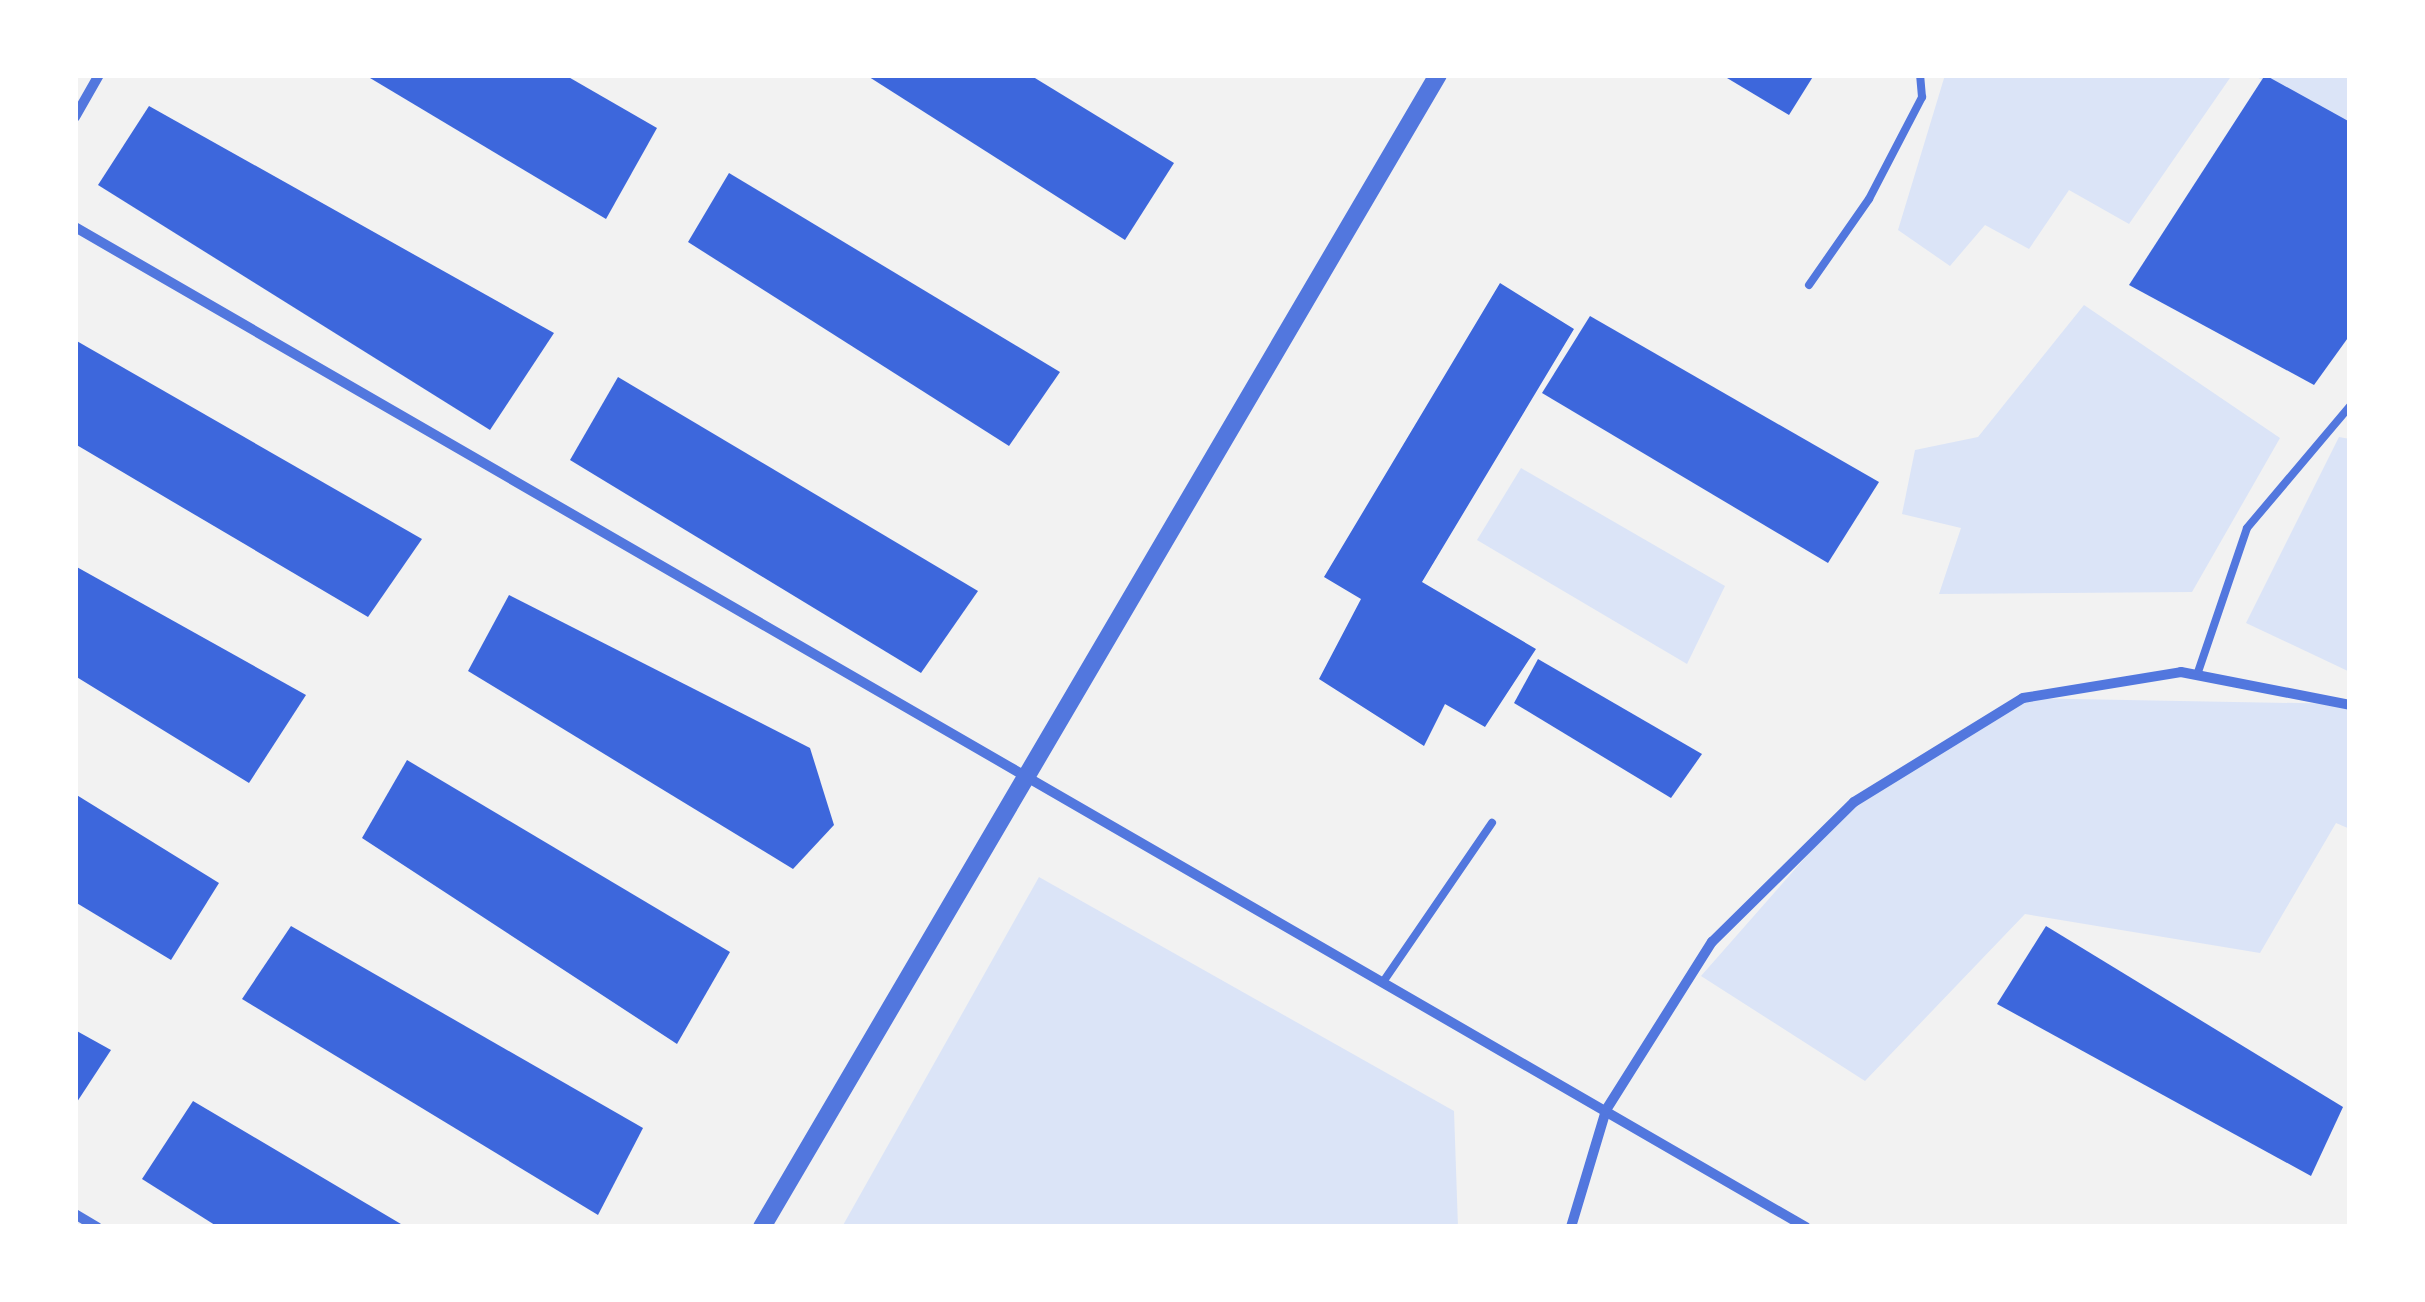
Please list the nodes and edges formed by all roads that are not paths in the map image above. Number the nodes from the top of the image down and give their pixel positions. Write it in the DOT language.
graph roads {
  1 [pos="99,75"];
  2 [pos="1438,75"];
  3 [pos="1920,75"];
  4 [pos="75,117"];
  5 [pos="75,227"];
  6 [pos="1809,285"];
  7 [pos="2350,406"];
  8 [pos="2198,675"];
  9 [pos="2350,706"];
  10 [pos="1028,776"];
  11 [pos="1492,822"];
  12 [pos="1383,982"];
  13 [pos="1606,1110"];
  14 [pos="75,1214"];
  15 [pos="98,1227"];
  16 [pos="762,1227"];
  17 [pos="1571,1227"];
  18 [pos="1806,1227"];
  1 -- 4 [label="street"];
  2 -- 10 [label="street"];
  3 -- 6 [label="lane"];
  5 -- 10 [label="street"];
  7 -- 8 [label="lane"];
  8 -- 9 [label="street"];
  8 -- 13 [label="street"];
  10 -- 12 [label="street"];
  10 -- 16 [label="street"];
  11 -- 12 [label="lane"];
  12 -- 13 [label="street"];
  13 -- 17 [label="street"];
  13 -- 18 [label="street"];
  14 -- 15 [label="street"];
}
